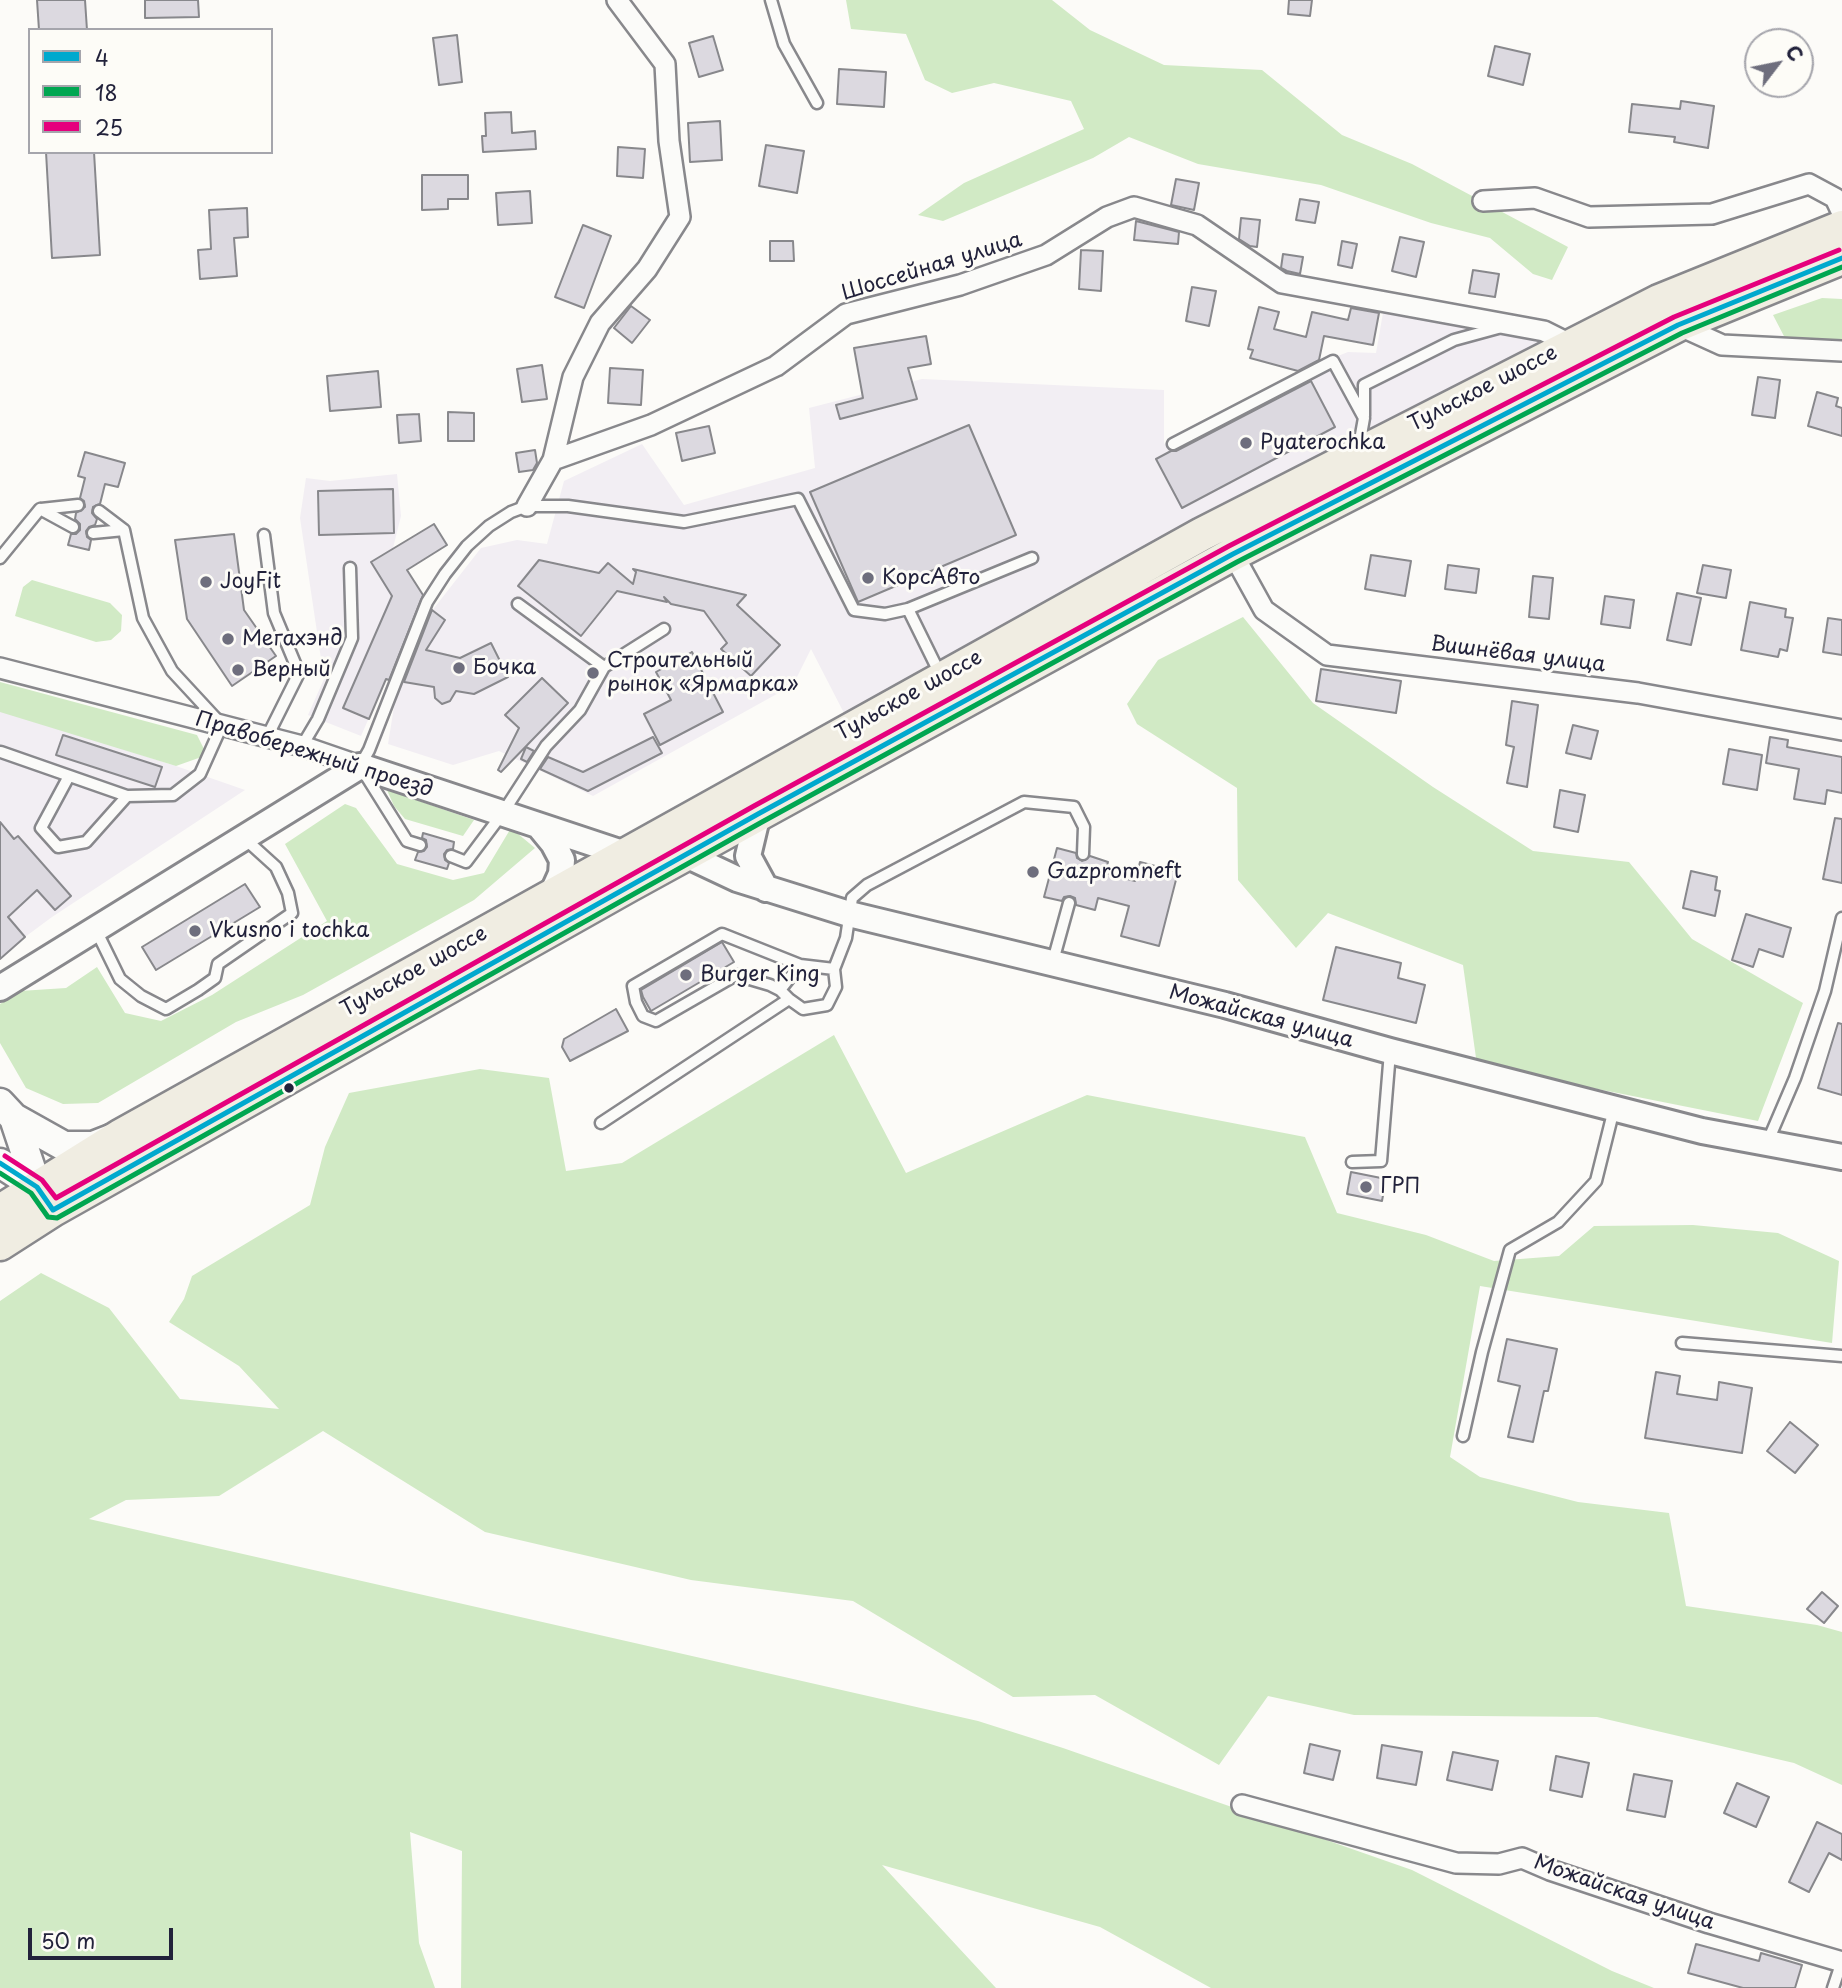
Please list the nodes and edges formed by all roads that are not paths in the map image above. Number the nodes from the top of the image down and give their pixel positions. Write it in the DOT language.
graph roads {
  1 [pos="617,0"];
  2 [pos="771,0"];
  3 [pos="817,103"];
  4 [pos="1483,201"];
  5 [pos="1842,213"];
  6 [pos="1842,227"];
  7 [pos="1842,258"];
  8 [pos="1509,325"];
  9 [pos="1678,325"];
  10 [pos="1570,344"];
  11 [pos="1842,351"];
  12 [pos="1364,418"];
  13 [pos="1173,444"];
  14 [pos="1358,454"];
  15 [pos="554,460"];
  16 [pos="78,505"];
  17 [pos="527,506"];
  18 [pos="40,509"];
  19 [pos="99,511"];
  20 [pos="73,527"];
  21 [pos="124,530"];
  22 [pos="93,533"];
  23 [pos="264,534"];
  24 [pos="1233,554"];
  25 [pos="0,558"];
  26 [pos="1032,558"];
  27 [pos="349,568"];
  28 [pos="518,604"];
  29 [pos="908,609"];
  30 [pos="664,629"];
  31 [pos="604,667"];
  32 [pos="0,668"];
  33 [pos="942,678"];
  34 [pos="222,725"];
  35 [pos="1842,730"];
  36 [pos="267,737"];
  37 [pos="302,746"];
  38 [pos="1,752"];
  39 [pos="360,766"];
  40 [pos="69,776"];
  41 [pos="127,796"];
  42 [pos="502,814"];
  43 [pos="758,814"];
  44 [pos="539,826"];
  45 [pos="244,837"];
  46 [pos="419,845"];
  47 [pos="625,853"];
  48 [pos="1083,854"];
  49 [pos="686,855"];
  50 [pos="451,856"];
  51 [pos="766,889"];
  52 [pos="552,894"];
  53 [pos="1069,903"];
  54 [pos="849,914"];
  55 [pos="1842,918"];
  56 [pos="96,930"];
  57 [pos="800,965"];
  58 [pos="1052,965"];
  59 [pos="834,969"];
  60 [pos="0,988"];
  61 [pos="780,990"];
  62 [pos="789,999"];
  63 [pos="1390,1051"];
  64 [pos="1614,1108"];
  65 [pos="7,1110"];
  66 [pos="601,1124"];
  67 [pos="120,1136"];
  68 [pos="1768,1142"];
  69 [pos="1842,1157"];
  70 [pos="1352,1162"];
  71 [pos="0,1163"];
  72 [pos="45,1198"];
  73 [pos="0,1211"];
  74 [pos="0,1244"];
  75 [pos="1682,1343"];
  76 [pos="1842,1356"];
  77 [pos="1463,1436"];
  78 [pos="1242,1805"];
  79 [pos="1842,1961"];
  80 [pos="1833,1988"];
  1 -- 15 [label="street"];
  2 -- 3 [label="lane"];
  4 -- 5 [label="street"];
  6 -- 10 [label="main road, Тульское шоссе"];
  7 -- 9 [label="main road, Тульское шоссе"];
  8 -- 10 [label="street, Шоссейная улица"];
  8 -- 12 [label="lane"];
  8 -- 15 [label="street, Шоссейная улица"];
  9 -- 11 [label="street"];
  9 -- 24 [label="main road, Тульское шоссе"];
  10 -- 14 [label="main road, Тульское шоссе"];
  12 -- 13 [label="lane"];
  12 -- 14 [label="lane"];
  14 -- 33 [label="main road, Тульское шоссе"];
  15 -- 17 [label="street"];
  16 -- 18 [label="lane"];
  17 -- 29 [label="lane"];
  17 -- 39 [label="lane"];
  18 -- 20 [label="lane"];
  18 -- 25 [label="lane"];
  19 -- 21 [label="lane"];
  21 -- 22 [label="lane"];
  21 -- 34 [label="lane"];
  23 -- 36 [label="lane"];
  24 -- 35 [label="street, Вишнёвая улица"];
  24 -- 43 [label="main road, Тульское шоссе"];
  26 -- 29 [label="lane"];
  27 -- 37 [label="lane"];
  28 -- 31 [label="lane"];
  29 -- 33 [label="lane"];
  30 -- 31 [label="lane"];
  31 -- 42 [label="lane"];
  32 -- 34 [label="street, Правобережный проезд"];
  33 -- 47 [label="main road, Тульское шоссе"];
  34 -- 36 [label="street, Правобережный проезд"];
  34 -- 41 [label="lane"];
  36 -- 37 [label="street, Правобережный проезд"];
  37 -- 39 [label="street, Правобережный проезд"];
  38 -- 40 [label="lane"];
  39 -- 42 [label="street, Правобережный проезд"];
  39 -- 45 [label="street"];
  39 -- 46 [label="lane"];
  40 -- 41 [label="lane"];
  40 -- 41 [label="lane"];
  42 -- 44 [label="street, Правобережный проезд"];
  42 -- 50 [label="lane"];
  43 -- 49 [label="main road, Тульское шоссе"];
  43 -- 51 [label="street"];
  44 -- 47 [label="street, Правобережный проезд"];
  44 -- 52 [label="street"];
  45 -- 56 [label="street"];
  45 -- 56 [label="lane"];
  47 -- 52 [label="main road, Тульское шоссе"];
  48 -- 54 [label="lane"];
  49 -- 51 [label="street, Можайская улица"];
  49 -- 72 [label="main road, Тульское шоссе"];
  51 -- 54 [label="street, Можайская улица"];
  52 -- 67 [label="main road, Тульское шоссе"];
  53 -- 58 [label="lane"];
  54 -- 58 [label="street, Можайская улица"];
  54 -- 59 [label="lane"];
  55 -- 68 [label="lane"];
  56 -- 60 [label="street"];
  57 -- 59 [label="lane"];
  57 -- 61 [label="lane"];
  57 -- 61 [label="lane"];
  58 -- 63 [label="street, Можайская улица"];
  59 -- 62 [label="lane"];
  61 -- 62 [label="lane"];
  62 -- 66 [label="lane"];
  63 -- 64 [label="street, Можайская улица"];
  63 -- 70 [label="lane"];
  64 -- 68 [label="street, Можайская улица"];
  64 -- 77 [label="lane"];
  65 -- 67 [label="main road"];
  65 -- 72 [label="main road"];
  67 -- 72 [label="main road, Тульское шоссе"];
  68 -- 69 [label="street, Можайская улица"];
  71 -- 72 [label="main road"];
  72 -- 73 [label="main road, Тульское шоссе"];
  72 -- 74 [label="main road, Тульское шоссе"];
  75 -- 76 [label="lane"];
  78 -- 79 [label="street, Можайская улица"];
  79 -- 80 [label="lane"];
}
